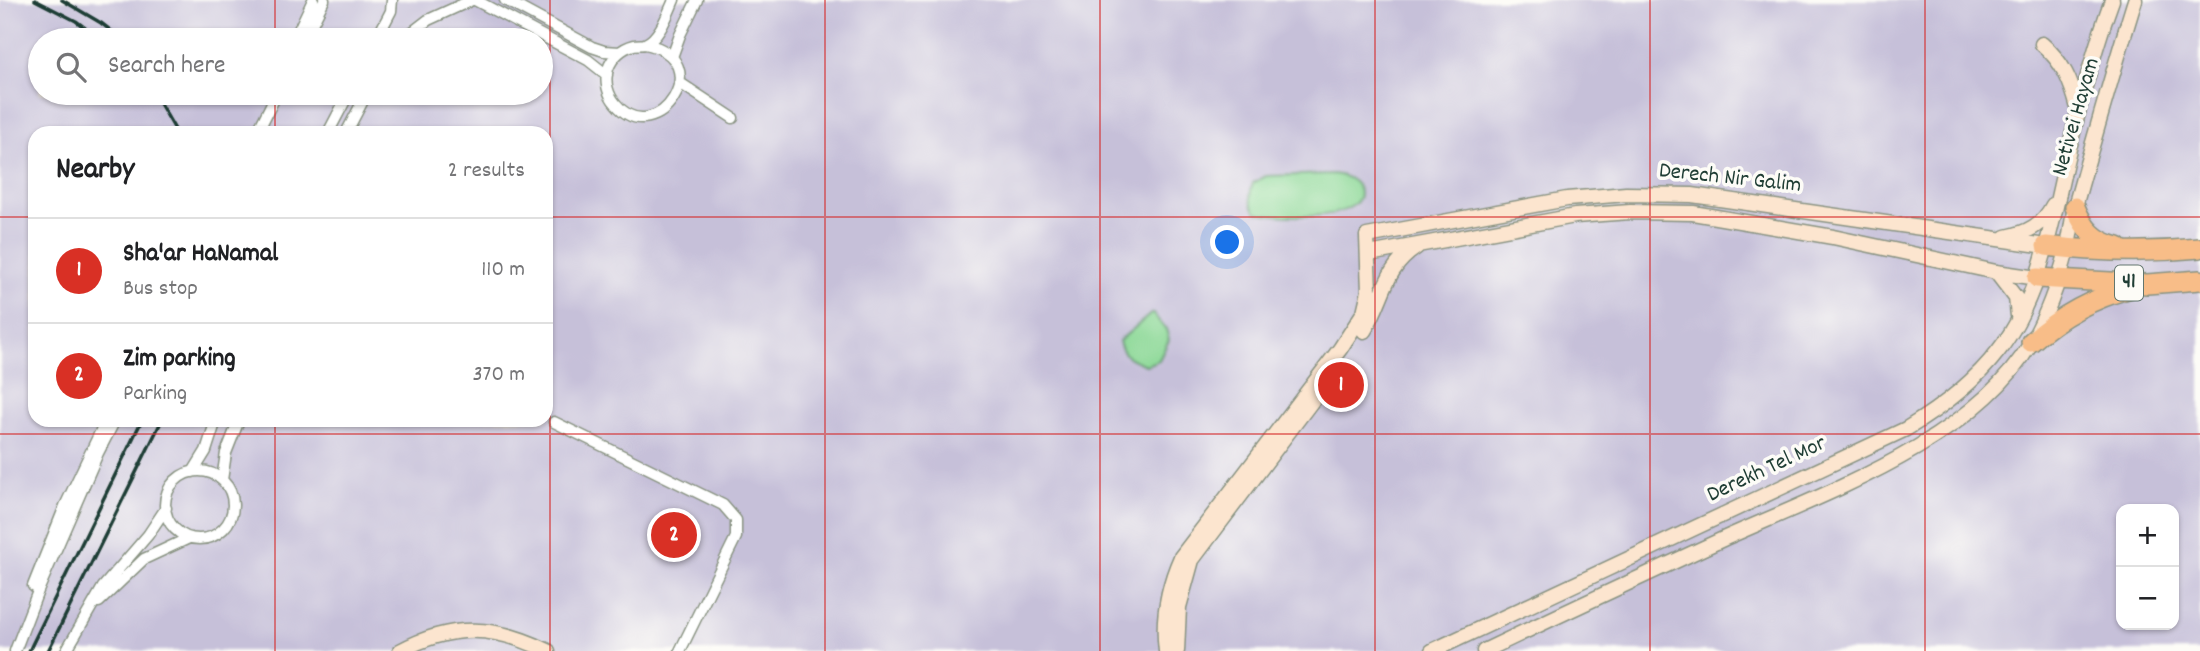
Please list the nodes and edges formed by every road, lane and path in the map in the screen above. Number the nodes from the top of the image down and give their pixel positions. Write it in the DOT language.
graph roads {
  1 [pos="313,0"];
  2 [pos="324,0"];
  3 [pos="392,0"];
  4 [pos="474,0"];
  5 [pos="505,0"];
  6 [pos="674,0"];
  7 [pos="697,0"];
  8 [pos="2112,0"];
  9 [pos="2136,0"];
  10 [pos="300,28"];
  11 [pos="310,28"];
  12 [pos="382,28"];
  13 [pos="418,28"];
  14 [pos="527,28"];
  15 [pos="553,42"];
  16 [pos="645,44"];
  17 [pos="2042,44"];
  18 [pos="620,52"];
  19 [pos="672,57"];
  20 [pos="607,75"];
  21 [pos="680,83"];
  22 [pos="263,105"];
  23 [pos="271,105"];
  24 [pos="343,105"];
  25 [pos="361,105"];
  26 [pos="2079,110"];
  27 [pos="733,118"];
  28 [pos="253,126"];
  29 [pos="260,126"];
  30 [pos="332,126"];
  31 [pos="350,126"];
  32 [pos="2060,191"];
  33 [pos="2075,207"];
  34 [pos="1995,239"];
  35 [pos="1420,245"];
  36 [pos="2046,246"];
  37 [pos="2067,248"];
  38 [pos="2200,248"];
  39 [pos="2133,250"];
  40 [pos="1376,253"];
  41 [pos="1996,272"];
  42 [pos="2037,278"];
  43 [pos="2058,280"];
  44 [pos="2200,280"];
  45 [pos="2147,284"];
  46 [pos="1382,293"];
  47 [pos="2018,318"];
  48 [pos="2031,342"];
  49 [pos="554,422"];
  50 [pos="104,427"];
  51 [pos="111,427"];
  52 [pos="214,427"];
  53 [pos="236,427"];
  54 [pos="193,472"];
  55 [pos="222,480"];
  56 [pos="166,508"];
  57 [pos="189,538"];
  58 [pos="87,614"];
  59 [pos="1478,630"];
  60 [pos="1490,649"];
  61 [pos="8,651"];
  62 [pos="15,651"];
  63 [pos="66,651"];
  64 [pos="400,651"];
  65 [pos="548,651"];
  66 [pos="680,651"];
  67 [pos="1166,651"];
  68 [pos="1177,651"];
  69 [pos="1432,651"];
  70 [pos="1474,651"];
  1 -- 10 [label="street"];
  2 -- 11 [label="street"];
  3 -- 12 [label="street"];
  4 -- 13 [label="street"];
  4 -- 14 [label="street"];
  5 -- 18 [label="street"];
  6 -- 16 [label="street"];
  7 -- 19 [label="street"];
  8 -- 26 [label="street, Netivei Hayam"];
  9 -- 33 [label="street, Netivei Hayam"];
  15 -- 20 [label="street"];
  16 -- 18 [label="street"];
  16 -- 19 [label="street"];
  17 -- 26 [label="street"];
  18 -- 20 [label="street"];
  19 -- 21 [label="street"];
  20 -- 21 [label="street"];
  21 -- 27 [label="street"];
  22 -- 28 [label="street"];
  23 -- 29 [label="street"];
  24 -- 30 [label="street"];
  25 -- 31 [label="street"];
  26 -- 32 [label="street, Netivei Hayam"];
  32 -- 34 [label="street"];
  32 -- 36 [label="street, Netivei Hayam"];
  33 -- 37 [label="street, Netivei Hayam"];
  33 -- 39 [label="highway"];
  34 -- 36 [label="street, Derech Nir Galim"];
  34 -- 40 [label="street, Derech Nir Galim"];
  35 -- 40 [label="street, Derech Nir Galim"];
  35 -- 41 [label="street, Derech Nir Galim"];
  35 -- 46 [label="street"];
  36 -- 37 [label="highway, 41"];
  36 -- 42 [label="street, Derekh Tel Mor"];
  37 -- 39 [label="highway, 41"];
  37 -- 43 [label="street, Derekh Tel Mor"];
  38 -- 39 [label="highway, 41"];
  40 -- 46 [label="street"];
  40 -- 67 [label="street"];
  41 -- 42 [label="street, Derech Nir Galim"];
  41 -- 47 [label="street"];
  42 -- 43 [label="highway, 41"];
  42 -- 47 [label="street, Derekh Tel Mor"];
  43 -- 45 [label="highway, 41"];
  43 -- 48 [label="street, Derekh Tel Mor"];
  44 -- 45 [label="highway, 41"];
  45 -- 48 [label="highway"];
  46 -- 68 [label="street"];
  47 -- 59 [label="street, Derekh Tel Mor"];
  48 -- 60 [label="street, Derekh Tel Mor"];
  49 -- 66 [label="street"];
  50 -- 61 [label="street"];
  51 -- 62 [label="street"];
  52 -- 54 [label="street"];
  53 -- 55 [label="street"];
  54 -- 55 [label="street"];
  54 -- 56 [label="street"];
  55 -- 57 [label="street"];
  56 -- 57 [label="street"];
  56 -- 58 [label="street"];
  57 -- 58 [label="street"];
  58 -- 63 [label="street"];
  59 -- 60 [label="street"];
  59 -- 69 [label="street, Derekh Tel Mor"];
  59 -- 70 [label="street"];
  64 -- 65 [label="street"];
}
